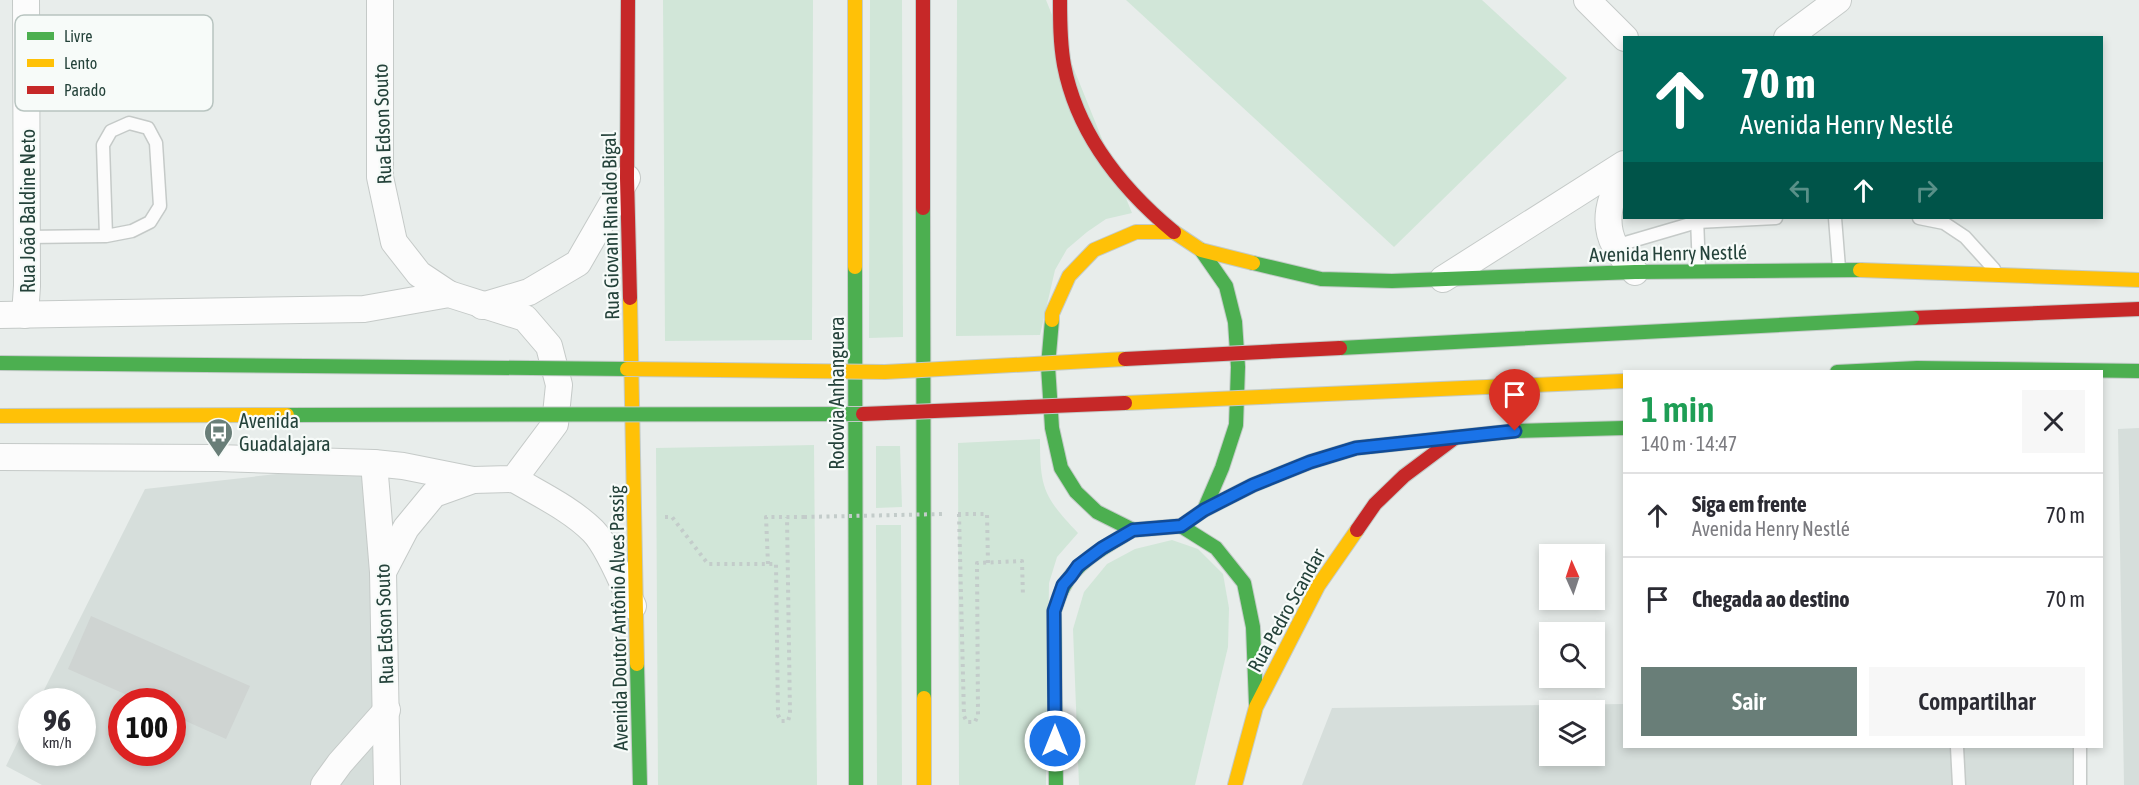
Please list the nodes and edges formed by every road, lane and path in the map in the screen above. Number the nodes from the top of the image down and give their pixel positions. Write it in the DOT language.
graph roads {
  1 [pos="26,0"];
  2 [pos="380,0"];
  3 [pos="628,0"];
  4 [pos="855,0"];
  5 [pos="922,0"];
  6 [pos="1060,0"];
  7 [pos="1587,0"];
  8 [pos="1838,0"];
  9 [pos="26,15"];
  10 [pos="1623,36"];
  11 [pos="1790,36"];
  12 [pos="26,111"];
  13 [pos="1623,166"];
  14 [pos="1623,168"];
  15 [pos="627,178"];
  16 [pos="1736,219"];
  17 [pos="1835,219"];
  18 [pos="1924,219"];
  19 [pos="1697,220"];
  20 [pos="1174,232"];
  21 [pos="105,236"];
  22 [pos="27,237"];
  23 [pos="1615,246"];
  24 [pos="1201,250"];
  25 [pos="1839,270"];
  26 [pos="1635,272"];
  27 [pos="1699,272"];
  28 [pos="1999,274"];
  29 [pos="1443,279"];
  30 [pos="2139,280"];
  31 [pos="449,294"];
  32 [pos="482,306"];
  33 [pos="2139,309"];
  34 [pos="13,315"];
  35 [pos="0,363"];
  36 [pos="1890,370"];
  37 [pos="2028,370"];
  38 [pos="2103,371"];
  39 [pos="2139,371"];
  40 [pos="1623,381"];
  41 [pos="0,416"];
  42 [pos="1623,428"];
  43 [pos="1458,436"];
  44 [pos="634,451"];
  45 [pos="0,458"];
  46 [pos="374,463"];
  47 [pos="514,479"];
  48 [pos="473,480"];
  49 [pos="1204,510"];
  50 [pos="959,514"];
  51 [pos="672,517"];
  52 [pos="786,517"];
  53 [pos="1181,526"];
  54 [pos="1133,530"];
  55 [pos="988,562"];
  56 [pos="768,564"];
  57 [pos="383,572"];
  58 [pos="1023,602"];
  59 [pos="638,617"];
  60 [pos="1256,707"];
  61 [pos="387,710"];
  62 [pos="1957,748"];
  63 [pos="2080,748"];
  64 [pos="1237,778"];
  65 [pos="324,785"];
  66 [pos="387,785"];
  67 [pos="640,785"];
  68 [pos="856,785"];
  69 [pos="924,785"];
  70 [pos="1056,785"];
  71 [pos="1245,785"];
  72 [pos="1959,785"];
  73 [pos="2080,785"];
  1 -- 9 [label="street, Rua João Baldine Neto"];
  2 -- 31 [label="street, Rua Edson Souto"];
  3 -- 15 [label="main road, Rua Giovani Rinaldo Bigal"];
  4 -- 68 [label="main road, Rodovia Anhanguera"];
  5 -- 69 [label="main road"];
  6 -- 20 [label="main road"];
  7 -- 10 [label="street"];
  8 -- 11 [label="street"];
  12 -- 22 [label="street, Rua João Baldine Neto"];
  13 -- 29 [label="street"];
  14 -- 23 [label="street"];
  15 -- 32 [label="street"];
  15 -- 44 [label="main road, Rua Giovani Rinaldo Bigal"];
  16 -- 19 [label="lane"];
  17 -- 25 [label="lane"];
  18 -- 28 [label="lane"];
  19 -- 23 [label="lane"];
  19 -- 27 [label="lane"];
  20 -- 24 [label="main road"];
  20 -- 54 [label="main road"];
  21 -- 21 [label="lane"];
  21 -- 22 [label="lane"];
  22 -- 34 [label="street, Rua João Baldine Neto"];
  23 -- 26 [label="street"];
  24 -- 29 [label="main road, Avenida Henry Nestlé"];
  24 -- 49 [label="main road"];
  25 -- 27 [label="main road, Avenida Henry Nestlé"];
  25 -- 28 [label="main road, Avenida Henry Nestlé"];
  26 -- 27 [label="main road, Avenida Henry Nestlé"];
  26 -- 29 [label="main road, Avenida Henry Nestlé"];
  28 -- 30 [label="main road, Avenida Henry Nestlé"];
  31 -- 32 [label="street"];
  31 -- 34 [label="street"];
  32 -- 47 [label="street"];
  33 -- 35 [label="main road, bridge"];
  36 -- 37 [label="main road"];
  38 -- 39 [label="main road"];
  40 -- 41 [label="main road, bridge"];
  42 -- 43 [label="main road"];
  43 -- 49 [label="main road"];
  43 -- 60 [label="main road, Rua Pedro Scandar"];
  44 -- 59 [label="main road, Avenida Doutor Antônio Alves Passig"];
  45 -- 46 [label="street"];
  46 -- 48 [label="street"];
  46 -- 57 [label="street, Rua Edson Souto"];
  47 -- 48 [label="street"];
  47 -- 59 [label="street"];
  48 -- 57 [label="street"];
  49 -- 53 [label="main road"];
  50 -- 52 [label="path, bridge"];
  50 -- 55 [label="path"];
  50 -- 55 [label="path"];
  51 -- 56 [label="path"];
  52 -- 56 [label="path"];
  52 -- 56 [label="path"];
  53 -- 54 [label="main road"];
  53 -- 60 [label="main road, Rua Pedro Scandar"];
  54 -- 70 [label="main road"];
  55 -- 58 [label="path"];
  57 -- 61 [label="street, Rua Edson Souto"];
  59 -- 67 [label="main road, Avenida Doutor Antônio Alves Passig"];
  60 -- 64 [label="main road, Rua Pedro Scandar"];
  61 -- 65 [label="street"];
  61 -- 66 [label="street, Rua Edson Souto"];
  62 -- 72 [label="lane"];
  63 -- 73 [label="lane"];
  64 -- 71 [label="main road"];
}
